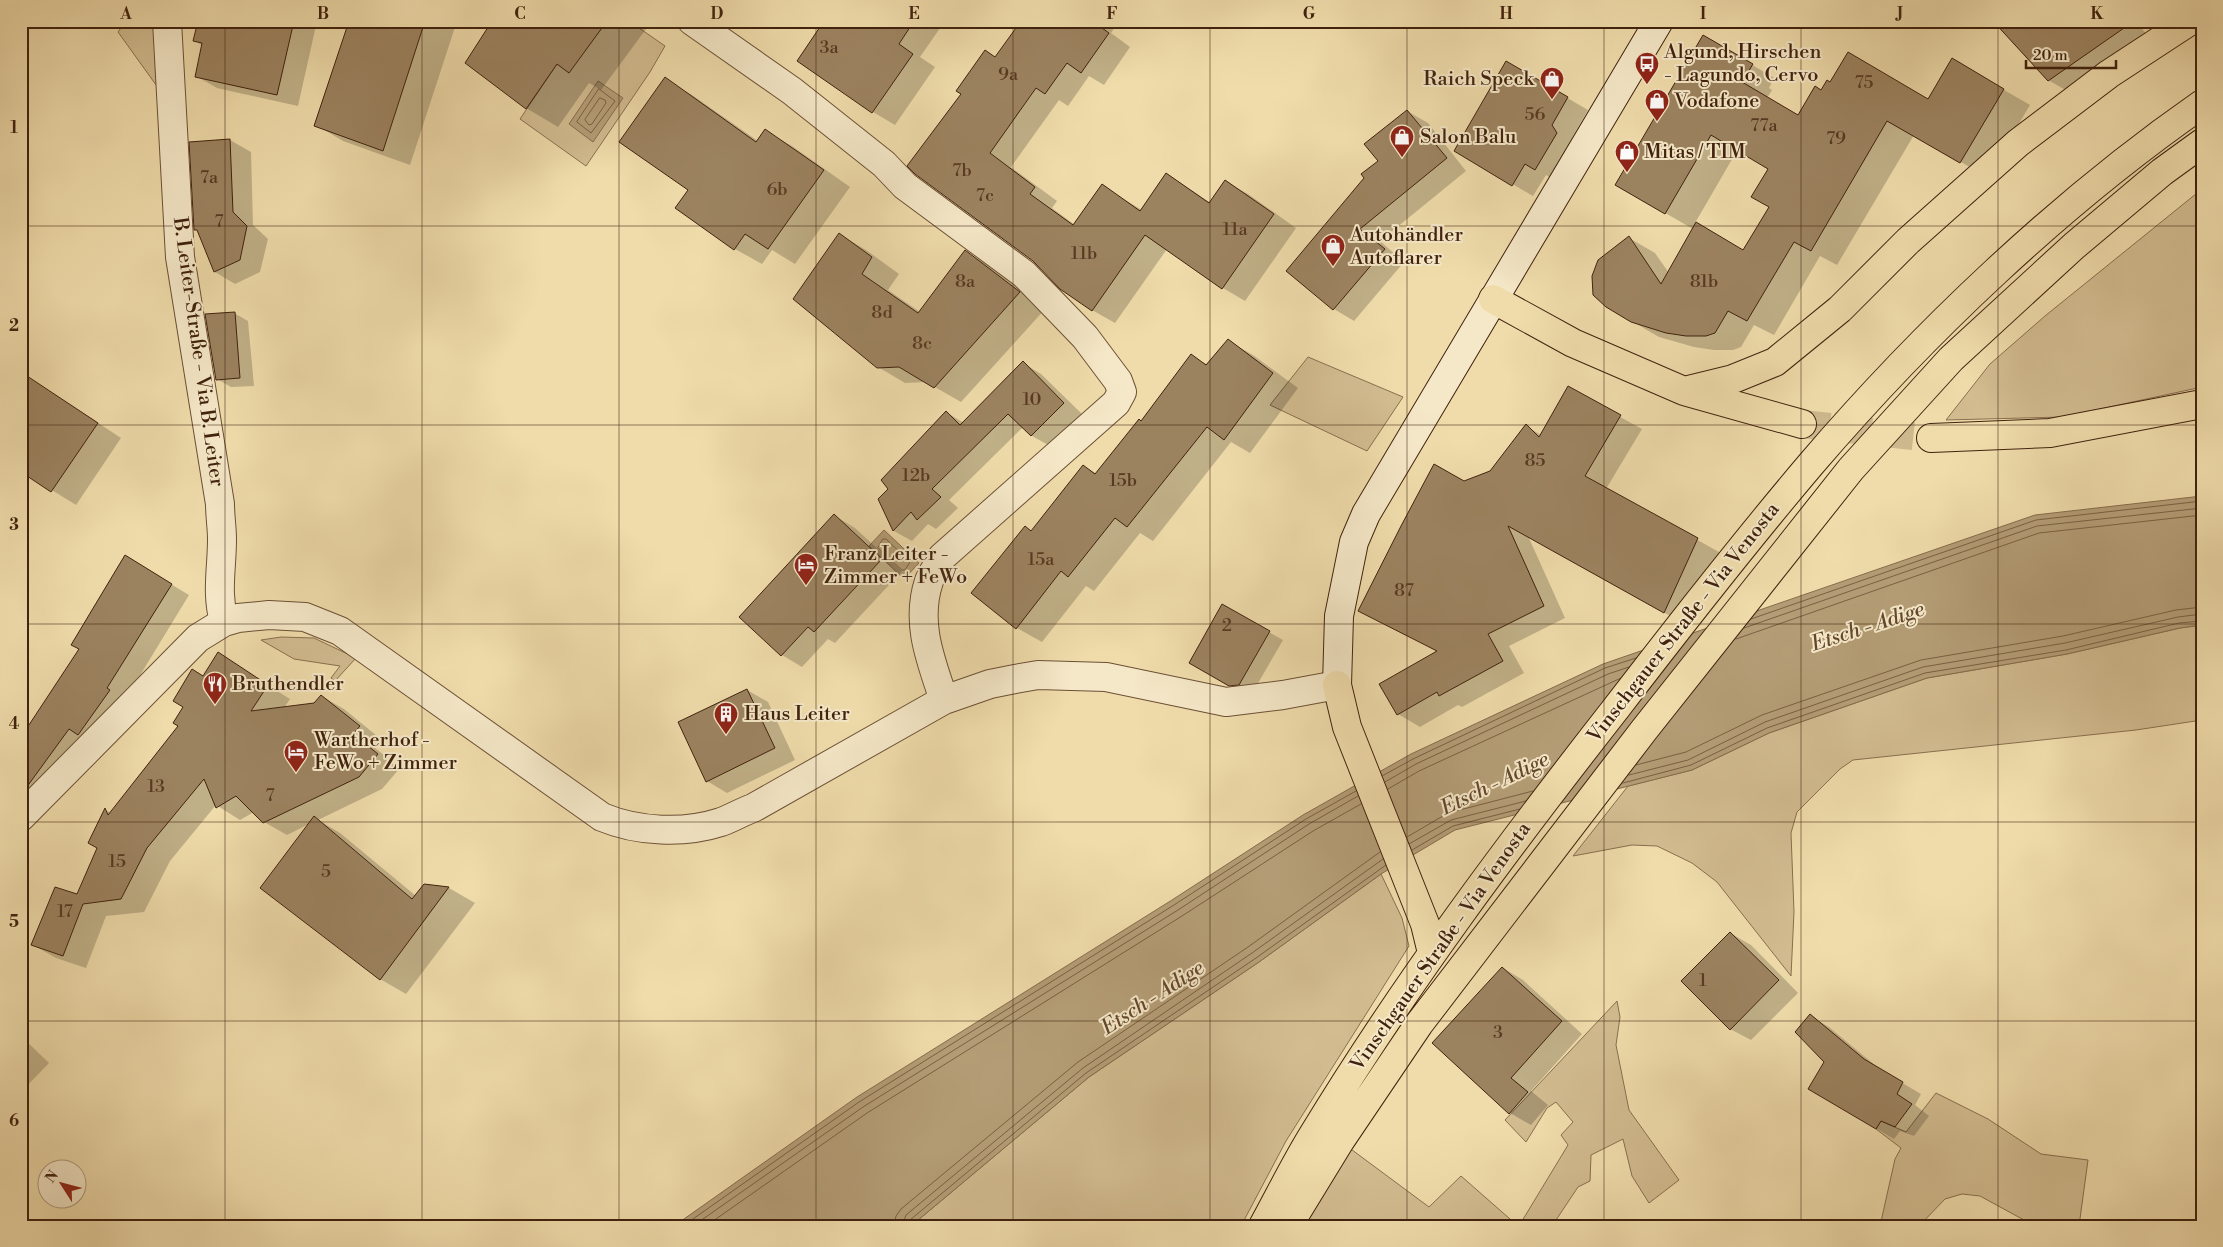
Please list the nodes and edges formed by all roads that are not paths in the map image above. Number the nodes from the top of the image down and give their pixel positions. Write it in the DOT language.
graph roads {
  1 [pos="167,21"];
  2 [pos="692,21"];
  3 [pos="1659,21"];
  4 [pos="2190,21"];
  5 [pos="2202,104"];
  6 [pos="2202,143"];
  7 [pos="1494,300"];
  8 [pos="1684,391"];
  9 [pos="2202,404"];
  10 [pos="1802,424"];
  11 [pos="1931,438"];
  12 [pos="224,622"];
  13 [pos="1337,685"];
  14 [pos="944,700"];
  15 [pos="21,817"];
  16 [pos="1438,925"];
  17 [pos="1264,1226"];
  18 [pos="1288,1226"];
  1 -- 12 [label="street, B. Leiter-Straße - Via B. Leiter"];
  2 -- 14 [label="street"];
  3 -- 7 [label="street"];
  4 -- 8 [label="main road"];
  5 -- 16 [label="main road, Vinschgauer Straße - Via Venosta"];
  6 -- 18 [label="main road, Vinschgauer Straße - Via Venosta"];
  7 -- 8 [label="main road"];
  7 -- 13 [label="street"];
  8 -- 10 [label="main road"];
  9 -- 11 [label="main road"];
  12 -- 14 [label="street"];
  12 -- 15 [label="street"];
  13 -- 14 [label="street"];
  13 -- 16 [label="main road"];
  16 -- 17 [label="main road, Vinschgauer Straße - Via Venosta"];
}
